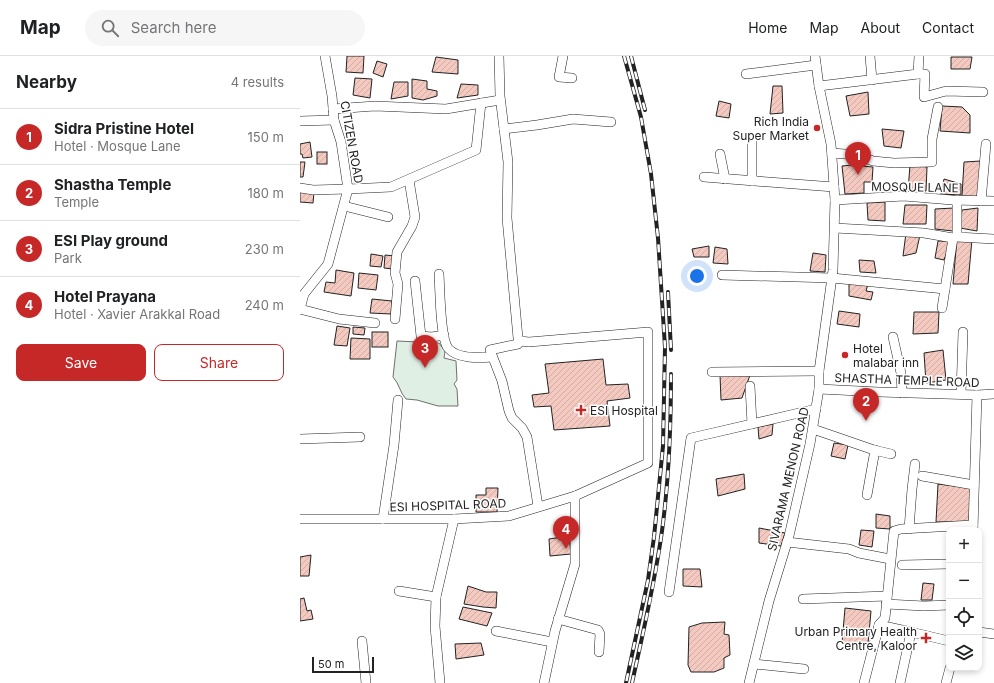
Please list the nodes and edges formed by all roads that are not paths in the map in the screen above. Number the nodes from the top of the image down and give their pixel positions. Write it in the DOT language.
graph roads {
  1 [pos="325,56"];
  2 [pos="499,56"];
  3 [pos="563,56"];
  4 [pos="870,56"];
  5 [pos="919,56"];
  6 [pos="816,61"];
  7 [pos="746,74"];
  8 [pos="918,74"];
  9 [pos="572,78"];
  10 [pos="872,80"];
  11 [pos="819,86"];
  12 [pos="983,92"];
  13 [pos="500,100"];
  14 [pos="481,103"];
  15 [pos="938,107"];
  16 [pos="333,109"];
  17 [pos="334,120"];
  18 [pos="300,121"];
  19 [pos="611,122"];
  20 [pos="504,129"];
  21 [pos="752,139"];
  22 [pos="986,144"];
  23 [pos="832,153"];
  24 [pos="720,154"];
  25 [pos="704,177"];
  26 [pos="725,179"];
  27 [pos="409,180"];
  28 [pos="752,180"];
  29 [pos="834,187"];
  30 [pos="300,188"];
  31 [pos="348,189"];
  32 [pos="835,200"];
  33 [pos="956,200"];
  34 [pos="981,201"];
  35 [pos="994,201"];
  36 [pos="344,206"];
  37 [pos="388,217"];
  38 [pos="835,228"];
  39 [pos="994,239"];
  40 [pos="439,274"];
  41 [pos="722,275"];
  42 [pos="832,278"];
  43 [pos="415,281"];
  44 [pos="945,289"];
  45 [pos="302,294"];
  46 [pos="942,308"];
  47 [pos="300,309"];
  48 [pos="395,319"];
  49 [pos="375,323"];
  50 [pos="963,332"];
  51 [pos="444,335"];
  52 [pos="893,337"];
  53 [pos="518,344"];
  54 [pos="492,357"];
  55 [pos="819,371"];
  56 [pos="712,372"];
  57 [pos="750,386"];
  58 [pos="819,389"];
  59 [pos="902,393"];
  60 [pos="961,394"];
  61 [pos="994,394"];
  62 [pos="977,395"];
  63 [pos="398,400"];
  64 [pos="816,408"];
  65 [pos="752,424"];
  66 [pos="813,429"];
  67 [pos="360,437"];
  68 [pos="300,439"];
  69 [pos="876,450"];
  70 [pos="891,454"];
  71 [pos="915,464"];
  72 [pos="922,476"];
  73 [pos="974,485"];
  74 [pos="867,495"];
  75 [pos="575,496"];
  76 [pos="538,506"];
  77 [pos="300,519"];
  78 [pos="383,519"];
  79 [pos="454,519"];
  80 [pos="946,527"];
  81 [pos="973,527"];
  82 [pos="910,528"];
  83 [pos="787,542"];
  84 [pos="890,559"];
  85 [pos="946,564"];
  86 [pos="902,565"];
  87 [pos="400,591"];
  88 [pos="669,592"];
  89 [pos="436,597"];
  90 [pos="803,599"];
  91 [pos="887,600"];
  92 [pos="946,605"];
  93 [pos="558,619"];
  94 [pos="879,625"];
  95 [pos="496,632"];
  96 [pos="911,632"];
  97 [pos="982,632"];
  98 [pos="994,634"];
  99 [pos="946,640"];
  100 [pos="362,641"];
  101 [pos="552,642"];
  102 [pos="598,652"];
  103 [pos="754,664"];
  104 [pos="804,669"];
  105 [pos="949,671"];
  106 [pos="366,683"];
  107 [pos="440,683"];
  108 [pos="544,683"];
  109 [pos="749,683"];
  110 [pos="864,683"];
  111 [pos="900,683"];
  112 [pos="946,683"];
  1 -- 16 [label="street, CITIZEN ROAD"];
  2 -- 13 [label="street"];
  3 -- 9 [label="street"];
  4 -- 10 [label="street"];
  5 -- 8 [label="street"];
  6 -- 7 [label="street"];
  6 -- 11 [label="street, SIVARAMA MENON ROAD"];
  8 -- 10 [label="street"];
  8 -- 12 [label="street"];
  10 -- 11 [label="street"];
  11 -- 23 [label="street, SIVARAMA MENON ROAD"];
  13 -- 14 [label="street"];
  13 -- 20 [label="street"];
  14 -- 16 [label="street"];
  14 -- 27 [label="street"];
  15 -- 23 [label="street"];
  16 -- 17 [label="street, CITIZEN ROAD"];
  17 -- 18 [label="street"];
  17 -- 31 [label="street, CITIZEN ROAD"];
  19 -- 20 [label="street"];
  20 -- 75 [label="street, ESI HOSPITAL ROAD"];
  21 -- 28 [label="street"];
  22 -- 34 [label="street"];
  23 -- 29 [label="street, SIVARAMA MENON ROAD"];
  24 -- 26 [label="street"];
  25 -- 26 [label="street"];
  26 -- 28 [label="street"];
  27 -- 31 [label="street"];
  27 -- 48 [label="street"];
  28 -- 29 [label="street"];
  29 -- 32 [label="street, SIVARAMA MENON ROAD"];
  30 -- 31 [label="street"];
  31 -- 36 [label="street, CITIZEN ROAD"];
  32 -- 33 [label="street, MOSQUE LANE"];
  32 -- 38 [label="street, SIVARAMA MENON ROAD"];
  33 -- 34 [label="street, MOSQUE LANE"];
  33 -- 39 [label="street"];
  34 -- 35 [label="street, MOSQUE LANE"];
  36 -- 37 [label="street"];
  36 -- 45 [label="street, CITIZEN ROAD"];
  38 -- 42 [label="street, SIVARAMA MENON ROAD"];
  38 -- 44 [label="street"];
  40 -- 51 [label="street"];
  41 -- 42 [label="street"];
  42 -- 44 [label="street"];
  42 -- 55 [label="street, SIVARAMA MENON ROAD"];
  43 -- 51 [label="street"];
  44 -- 46 [label="street"];
  45 -- 47 [label="street"];
  47 -- 49 [label="street"];
  50 -- 60 [label="street"];
  51 -- 54 [label="street"];
  52 -- 59 [label="street"];
  53 -- 54 [label="street"];
  54 -- 76 [label="street"];
  55 -- 56 [label="street"];
  55 -- 58 [label="street, SIVARAMA MENON ROAD"];
  57 -- 65 [label="street"];
  58 -- 59 [label="street, SHASTHA TEMPLE ROAD"];
  58 -- 64 [label="street, SIVARAMA MENON ROAD"];
  59 -- 60 [label="street, SHASTHA TEMPLE ROAD"];
  60 -- 62 [label="street, SHASTHA TEMPLE ROAD"];
  61 -- 62 [label="street, SHASTHA TEMPLE ROAD"];
  62 -- 73 [label="street"];
  63 -- 78 [label="street"];
  64 -- 65 [label="street"];
  64 -- 66 [label="street, SIVARAMA MENON ROAD"];
  65 -- 88 [label="street"];
  66 -- 69 [label="street"];
  66 -- 83 [label="street, SIVARAMA MENON ROAD"];
  67 -- 68 [label="street"];
  69 -- 70 [label="street"];
  69 -- 74 [label="street"];
  71 -- 82 [label="street"];
  72 -- 73 [label="street"];
  73 -- 81 [label="street"];
  75 -- 76 [label="street, ESI HOSPITAL ROAD"];
  75 -- 93 [label="street"];
  76 -- 79 [label="street, ESI HOSPITAL ROAD"];
  77 -- 78 [label="street, ESI HOSPITAL ROAD"];
  78 -- 79 [label="street, ESI HOSPITAL ROAD"];
  79 -- 89 [label="street"];
  80 -- 82 [label="street"];
  82 -- 84 [label="street"];
  83 -- 84 [label="street"];
  83 -- 103 [label="street, SIVARAMA MENON ROAD"];
  84 -- 91 [label="street"];
  85 -- 86 [label="street"];
  87 -- 89 [label="street"];
  89 -- 107 [label="street"];
  90 -- 91 [label="street"];
  91 -- 92 [label="street"];
  91 -- 94 [label="street"];
  93 -- 101 [label="street"];
  93 -- 102 [label="street"];
  94 -- 96 [label="street"];
  94 -- 110 [label="street"];
  95 -- 101 [label="street"];
  96 -- 99 [label="street"];
  96 -- 111 [label="street"];
  97 -- 98 [label="street"];
  100 -- 106 [label="street"];
  101 -- 108 [label="street"];
  103 -- 104 [label="street"];
  103 -- 109 [label="street, SIVARAMA MENON ROAD"];
  105 -- 112 [label="street"];
}
